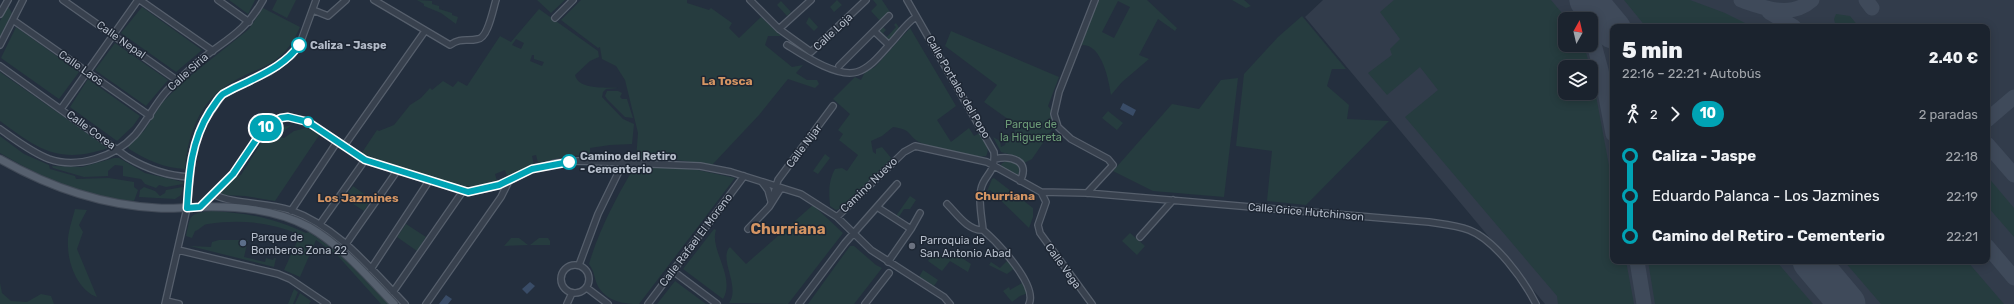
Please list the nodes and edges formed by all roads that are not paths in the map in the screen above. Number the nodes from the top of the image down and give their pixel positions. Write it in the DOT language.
graph roads {
  1 [pos="8,0"];
  2 [pos="23,0"];
  3 [pos="63,0"];
  4 [pos="139,0"];
  5 [pos="218,0"];
  6 [pos="263,0"];
  7 [pos="316,0"];
  8 [pos="346,0"];
  9 [pos="374,0"];
  10 [pos="496,0"];
  11 [pos="573,0"];
  12 [pos="750,0"];
  13 [pos="811,0"];
  14 [pos="866,0"];
  15 [pos="907,0"];
  16 [pos="1095,0"];
  17 [pos="2,6"];
  18 [pos="313,10"];
  19 [pos="0,14"];
  20 [pos="889,16"];
  21 [pos="916,17"];
  22 [pos="555,18"];
  23 [pos="13,20"];
  24 [pos="249,22"];
  25 [pos="779,29"];
  26 [pos="425,31"];
  27 [pos="874,31"];
  28 [pos="114,35"];
  29 [pos="0,45"];
  30 [pos="787,45"];
  31 [pos="889,45"];
  32 [pos="213,51"];
  33 [pos="0,66"];
  34 [pos="839,66"];
  35 [pos="86,72"];
  36 [pos="178,81"];
  37 [pos="834,106"];
  38 [pos="61,108"];
  39 [pos="150,116"];
  40 [pos="0,128"];
  41 [pos="337,142"];
  42 [pos="344,146"];
  43 [pos="118,150"];
  44 [pos="0,159"];
  45 [pos="365,160"];
  46 [pos="994,162"];
  47 [pos="623,163"];
  48 [pos="397,171"];
  49 [pos="744,176"];
  50 [pos="190,177"];
  51 [pos="429,181"];
  52 [pos="509,181"];
  53 [pos="1020,181"];
  54 [pos="762,182"];
  55 [pos="897,184"];
  56 [pos="779,187"];
  57 [pos="463,191"];
  58 [pos="1041,192"];
  59 [pos="1086,193"];
  60 [pos="213,194"];
  61 [pos="1173,200"];
  62 [pos="771,203"];
  63 [pos="947,204"];
  64 [pos="200,207"];
  65 [pos="877,207"];
  66 [pos="187,208"];
  67 [pos="291,211"];
  68 [pos="920,213"];
  69 [pos="837,217"];
  70 [pos="320,224"];
  71 [pos="748,229"];
  72 [pos="911,229"];
  73 [pos="983,230"];
  74 [pos="854,234"];
  75 [pos="1140,237"];
  76 [pos="346,244"];
  77 [pos="178,250"];
  78 [pos="888,262"];
  79 [pos="579,265"];
  80 [pos="371,269"];
  81 [pos="673,271"];
  82 [pos="889,273"];
  83 [pos="587,288"];
  84 [pos="393,292"];
  85 [pos="572,293"];
  86 [pos="1030,301"];
  87 [pos="165,302"];
  88 [pos="869,303"];
  89 [pos="179,304"];
  90 [pos="327,304"];
  91 [pos="394,304"];
  92 [pos="405,304"];
  93 [pos="426,304"];
  94 [pos="567,304"];
  95 [pos="608,304"];
  96 [pos="648,304"];
  97 [pos="717,304"];
  98 [pos="799,304"];
  99 [pos="950,304"];
  100 [pos="1092,304"];
  101 [pos="1536,304"];
  1 -- 17 [label="street"];
  2 -- 23 [label="street"];
  3 -- 28 [label="street, Calle Nepal"];
  4 -- 28 [label="street"];
  4 -- 32 [label="street"];
  5 -- 24 [label="street"];
  6 -- 24 [label="street, Calle Siria"];
  7 -- 18 [label="street"];
  8 -- 18 [label="street"];
  9 -- 26 [label="street"];
  10 -- 26 [label="street"];
  11 -- 22 [label="street"];
  12 -- 25 [label="street"];
  13 -- 25 [label="street"];
  14 -- 25 [label="street, Calle Loja"];
  15 -- 21 [label="street, Calle Portales del Popo"];
  16 -- 59 [label="street"];
  17 -- 19 [label="street"];
  18 -- 50 [label="street"];
  20 -- 27 [label="street"];
  21 -- 31 [label="street"];
  21 -- 46 [label="street, Calle Portales del Popo"];
  23 -- 29 [label="street"];
  23 -- 35 [label="street, Calle Laos"];
  24 -- 32 [label="street, Calle Siria"];
  26 -- 42 [label="street"];
  27 -- 31 [label="street"];
  27 -- 34 [label="street"];
  28 -- 35 [label="street"];
  28 -- 36 [label="street, Calle Nepal"];
  30 -- 31 [label="street"];
  32 -- 36 [label="street, Calle Siria"];
  33 -- 38 [label="street, Calle Corea"];
  35 -- 38 [label="street"];
  35 -- 39 [label="street, Calle Laos"];
  36 -- 39 [label="street, Calle Siria"];
  37 -- 56 [label="street, Calle Níjar"];
  38 -- 43 [label="street, Calle Corea"];
  39 -- 43 [label="street, Calle Siria"];
  40 -- 43 [label="street, Calle Siria"];
  41 -- 42 [label="street"];
  41 -- 60 [label="street"];
  41 -- 67 [label="street"];
  42 -- 45 [label="street"];
  43 -- 50 [label="street, Calle Corea"];
  44 -- 66 [label="main road"];
  45 -- 48 [label="street"];
  45 -- 70 [label="street"];
  46 -- 53 [label="street"];
  46 -- 53 [label="street"];
  46 -- 69 [label="street, Camino Nuevo"];
  46 -- 73 [label="street"];
  47 -- 49 [label="street"];
  47 -- 52 [label="street"];
  47 -- 79 [label="street"];
  48 -- 51 [label="street"];
  48 -- 76 [label="street"];
  49 -- 54 [label="street"];
  49 -- 81 [label="street, Calle Rafael El Moreno"];
  50 -- 66 [label="street"];
  51 -- 57 [label="street"];
  51 -- 80 [label="street"];
  52 -- 57 [label="street"];
  52 -- 93 [label="street"];
  53 -- 58 [label="street"];
  54 -- 56 [label="street"];
  54 -- 62 [label="street"];
  55 -- 65 [label="street"];
  56 -- 62 [label="street, Calle Níjar"];
  56 -- 69 [label="street"];
  57 -- 84 [label="street"];
  58 -- 59 [label="street, Calle Grice Hutchinson"];
  58 -- 100 [label="street, Calle Vega"];
  59 -- 61 [label="street, Calle Grice Hutchinson"];
  60 -- 64 [label="street"];
  60 -- 67 [label="street"];
  61 -- 75 [label="street"];
  61 -- 101 [label="street, Calle Grice Hutchinson"];
  62 -- 71 [label="street"];
  63 -- 73 [label="street"];
  64 -- 66 [label="main road"];
  64 -- 91 [label="main road"];
  65 -- 72 [label="street"];
  65 -- 74 [label="street"];
  66 -- 77 [label="street"];
  67 -- 70 [label="street"];
  68 -- 72 [label="street"];
  69 -- 74 [label="street, Camino Nuevo"];
  70 -- 76 [label="street"];
  72 -- 78 [label="street"];
  73 -- 86 [label="street"];
  74 -- 78 [label="street, Camino Nuevo"];
  74 -- 98 [label="street"];
  76 -- 80 [label="street"];
  77 -- 87 [label="street"];
  77 -- 90 [label="street"];
  78 -- 99 [label="street, Camino Nuevo"];
  79 -- 83 [label="street"];
  79 -- 85 [label="street"];
  80 -- 84 [label="street"];
  81 -- 96 [label="street, Calle Rafael El Moreno"];
  81 -- 97 [label="street"];
  82 -- 88 [label="street"];
  83 -- 85 [label="street"];
  83 -- 95 [label="street"];
  84 -- 92 [label="street"];
  85 -- 94 [label="street"];
  87 -- 89 [label="street"];
}
